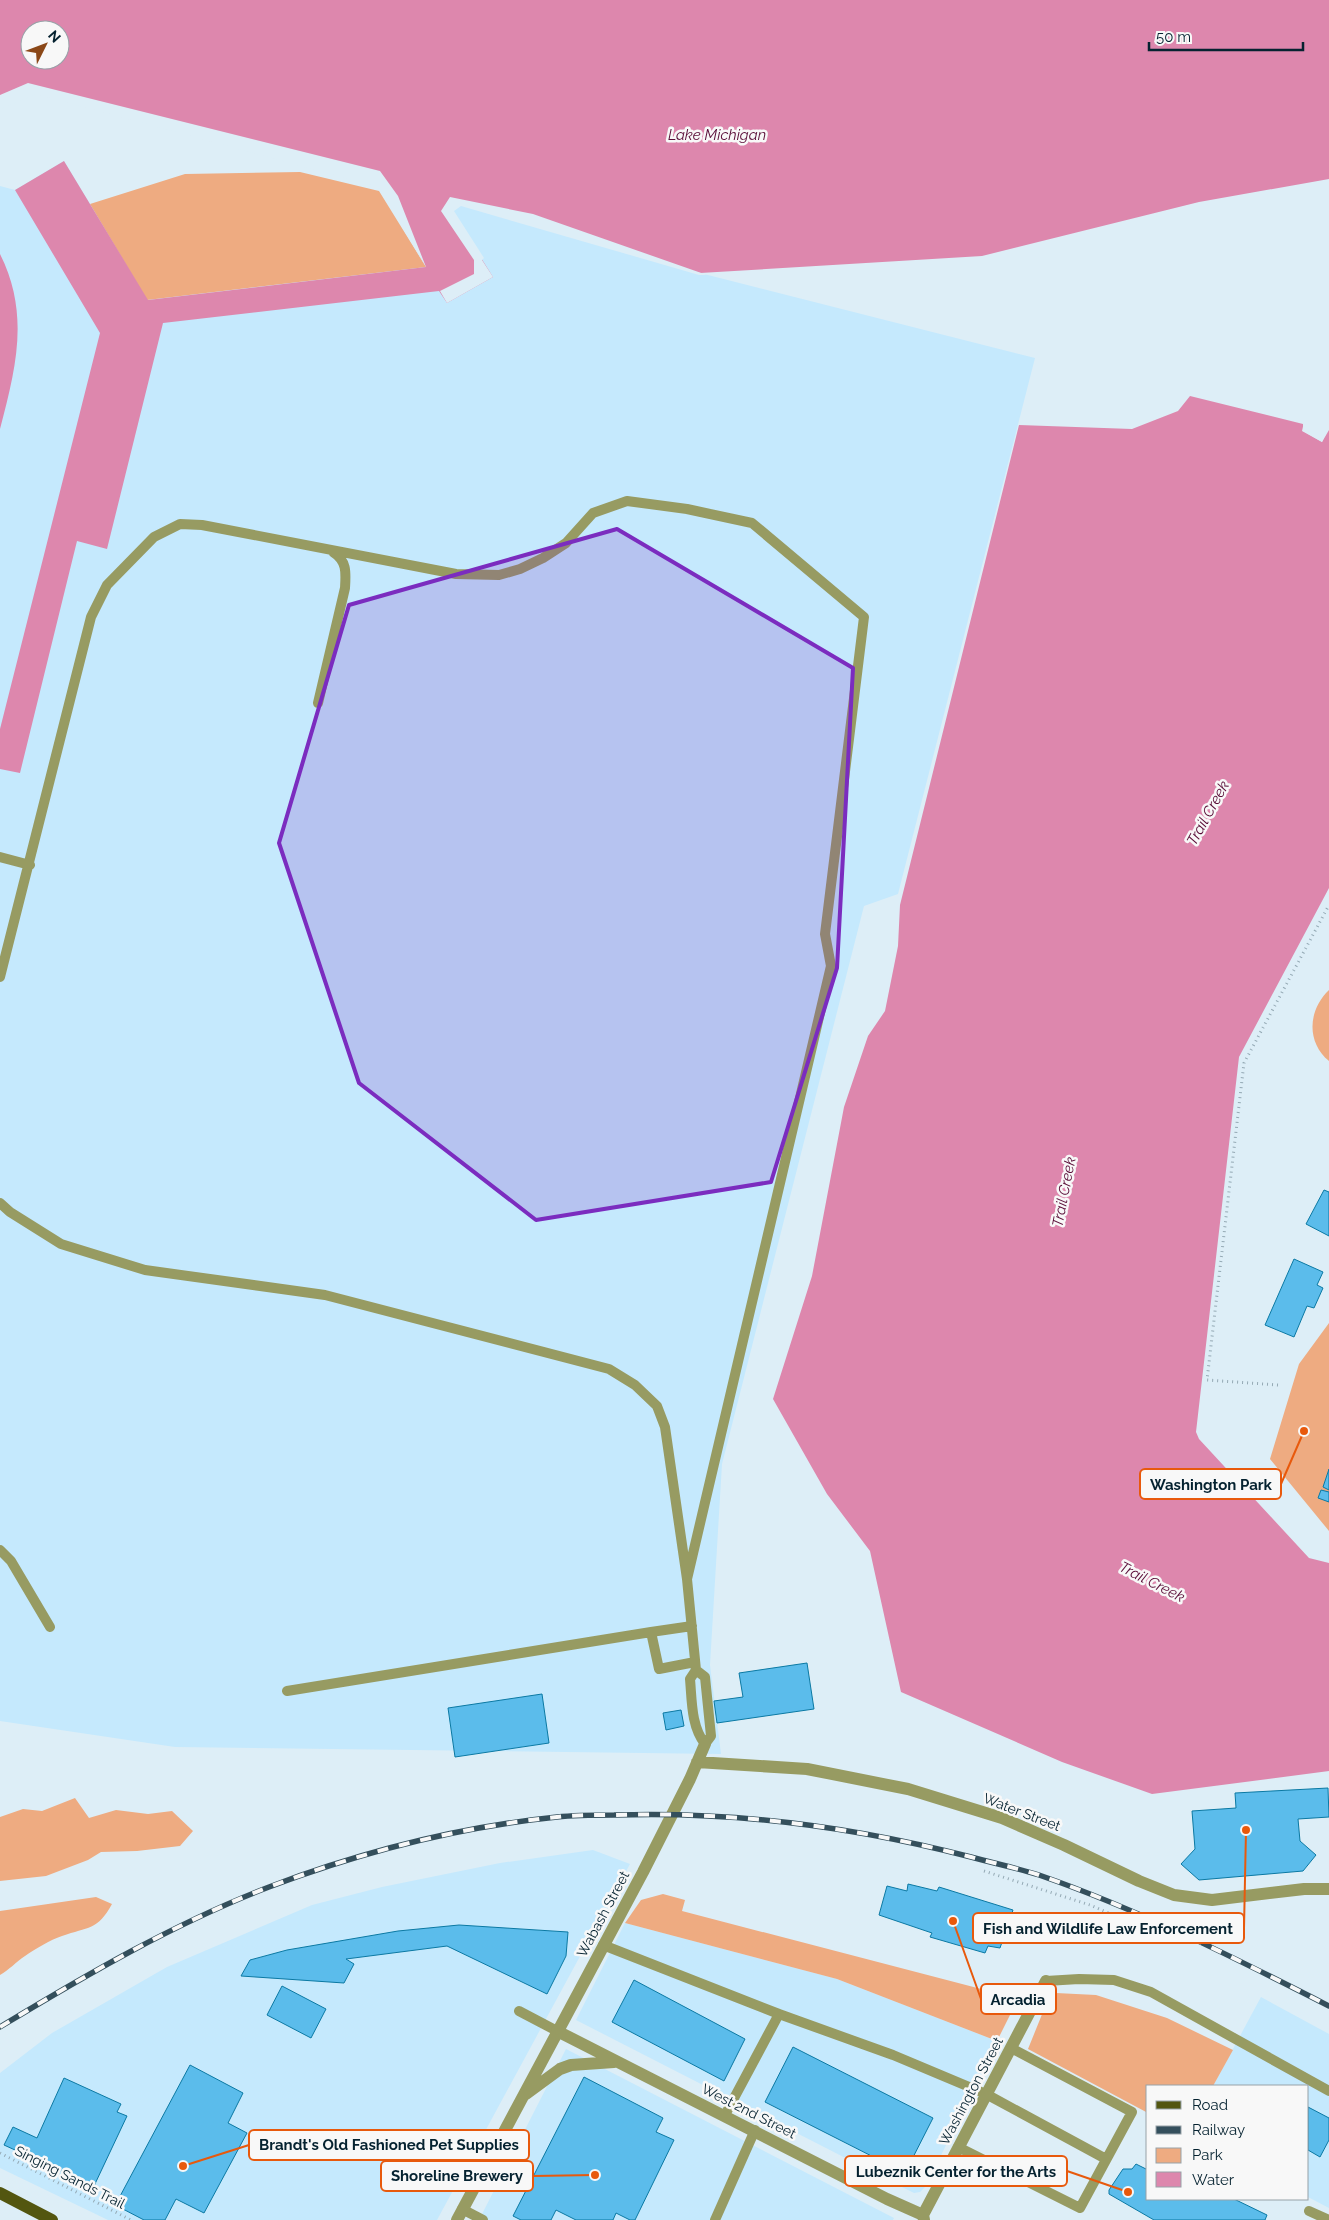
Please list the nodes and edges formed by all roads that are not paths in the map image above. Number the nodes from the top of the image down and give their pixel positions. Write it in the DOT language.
graph roads {
  1 [pos="332,551"];
  2 [pos="318,703"];
  3 [pos="0,857"];
  4 [pos="30,865"];
  5 [pos="0,976"];
  6 [pos="0,1203"];
  7 [pos="0,1550"];
  8 [pos="687,1579"];
  9 [pos="692,1626"];
  10 [pos="50,1627"];
  11 [pos="651,1632"];
  12 [pos="696,1666"];
  13 [pos="287,1692"];
  14 [pos="705,1744"];
  15 [pos="697,1762"];
  16 [pos="1329,1889"];
  17 [pos="603,1946"];
  18 [pos="1046,1981"];
  19 [pos="519,2011"];
  20 [pos="779,2014"];
  21 [pos="557,2031"];
  22 [pos="1011,2048"];
  23 [pos="616,2062"];
  24 [pos="1329,2091"];
  25 [pos="986,2094"];
  26 [pos="522,2097"];
  27 [pos="725,2115"];
  28 [pos="754,2130"];
  29 [pos="958,2147"];
  30 [pos="1106,2159"];
  31 [pos="0,2193"];
  32 [pos="1309,2211"];
  33 [pos="460,2214"];
  34 [pos="923,2217"];
  35 [pos="52,2220"];
  36 [pos="483,2220"];
  37 [pos="715,2220"];
  38 [pos="1329,2220"];
  1 -- 2 [label="lane"];
  1 -- 4 [label="lane"];
  1 -- 8 [label="lane"];
  3 -- 4 [label="lane"];
  4 -- 5 [label="lane"];
  6 -- 8 [label="lane"];
  7 -- 10 [label="lane"];
  8 -- 9 [label="lane"];
  9 -- 11 [label="lane"];
  9 -- 12 [label="lane"];
  11 -- 12 [label="lane"];
  11 -- 13 [label="lane"];
  12 -- 14 [label="lane"];
  12 -- 14 [label="lane"];
  14 -- 15 [label="street, Wabash Street"];
  15 -- 16 [label="street, Water Street"];
  15 -- 17 [label="street, Wabash Street"];
  17 -- 20 [label="lane"];
  17 -- 21 [label="street, Wabash Street"];
  18 -- 22 [label="street, Washington Street"];
  18 -- 24 [label="lane"];
  19 -- 21 [label="lane"];
  20 -- 25 [label="lane"];
  20 -- 27 [label="lane"];
  21 -- 23 [label="street, West 2nd Street"];
  21 -- 26 [label="street, Wabash Street"];
  22 -- 25 [label="street, Washington Street"];
  22 -- 30 [label="lane"];
  23 -- 26 [label="street, Wabash Street"];
  23 -- 27 [label="street, West 2nd Street"];
  25 -- 29 [label="street, Washington Street"];
  25 -- 30 [label="lane"];
  26 -- 33 [label="street, Wabash Street"];
  27 -- 28 [label="street, West 2nd Street"];
  28 -- 34 [label="street, West 2nd Street"];
  28 -- 37 [label="lane"];
  29 -- 30 [label="lane"];
  29 -- 34 [label="street, Washington Street"];
  31 -- 35 [label="main road"];
  32 -- 38 [label="lane"];
  33 -- 36 [label="lane"];
}
